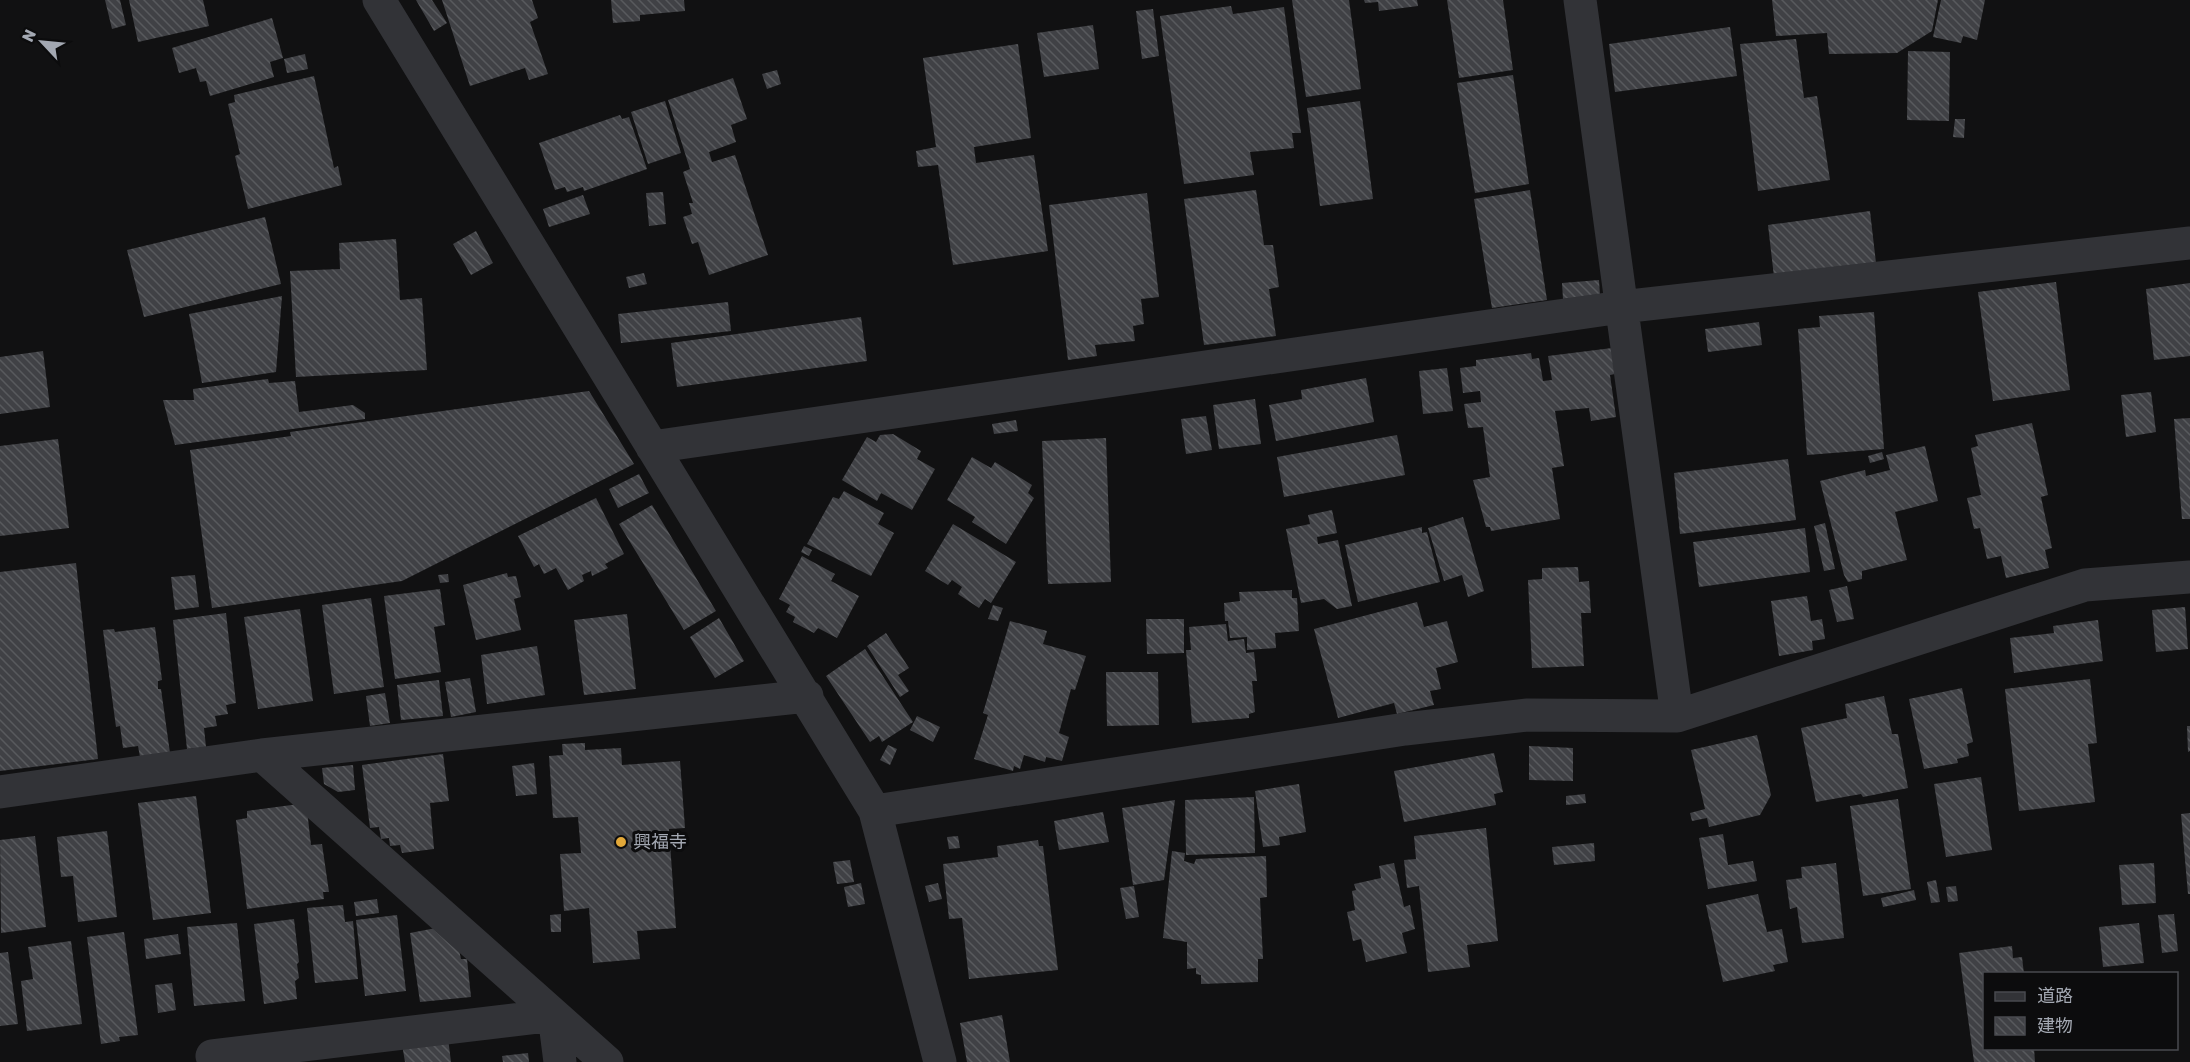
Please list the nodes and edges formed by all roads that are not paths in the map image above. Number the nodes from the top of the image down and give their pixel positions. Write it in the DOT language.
graph roads {
  1 [pos="379,0"];
  2 [pos="1580,0"];
  3 [pos="2190,243"];
  4 [pos="1621,307"];
  5 [pos="652,447"];
  6 [pos="2190,577"];
  7 [pos="807,696"];
  8 [pos="1677,716"];
  9 [pos="262,754"];
  10 [pos="0,792"];
  11 [pos="875,811"];
  12 [pos="554,1015"];
  13 [pos="212,1056"];
  14 [pos="560,1062"];
  15 [pos="607,1062"];
  16 [pos="940,1062"];
  1 -- 5 [label="street"];
  2 -- 4 [label="street"];
  3 -- 4 [label="street"];
  4 -- 5 [label="street"];
  4 -- 8 [label="street"];
  5 -- 7 [label="street"];
  6 -- 8 [label="street"];
  7 -- 9 [label="street"];
  7 -- 11 [label="street"];
  8 -- 11 [label="street"];
  9 -- 10 [label="street"];
  9 -- 12 [label="street"];
  11 -- 16 [label="street"];
  12 -- 13 [label="street"];
  12 -- 14 [label="street"];
  12 -- 15 [label="street"];
}
